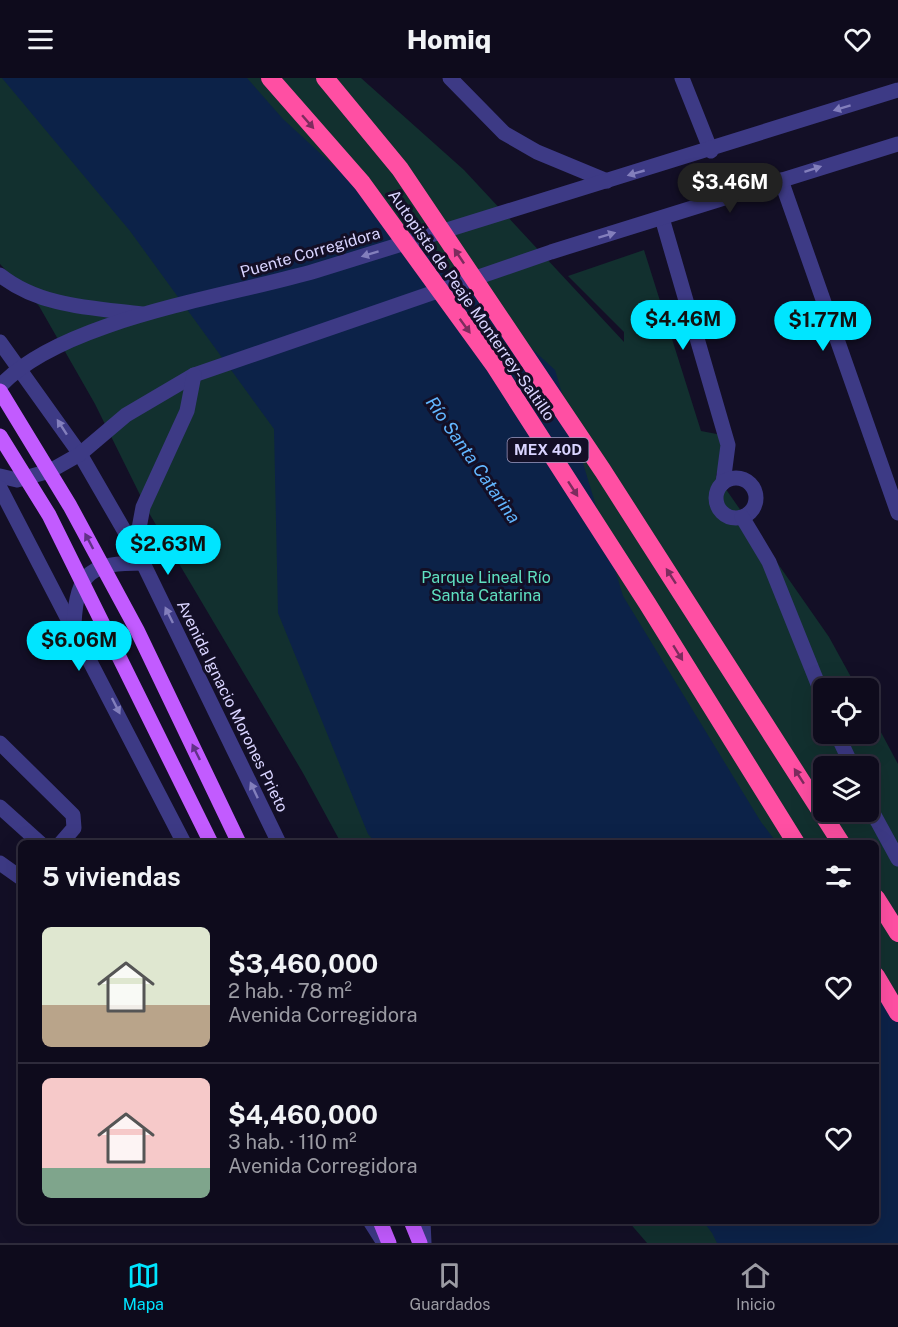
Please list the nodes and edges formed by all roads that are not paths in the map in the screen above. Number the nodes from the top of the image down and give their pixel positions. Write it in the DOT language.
graph roads {
  1 [pos="270,78"];
  2 [pos="325,78"];
  3 [pos="450,78"];
  4 [pos="682,78"];
  5 [pos="898,90"];
  6 [pos="898,144"];
  7 [pos="711,151"];
  8 [pos="781,180"];
  9 [pos="607,181"];
  10 [pos="662,218"];
  11 [pos="0,275"];
  12 [pos="148,315"];
  13 [pos="0,342"];
  14 [pos="21,369"];
  15 [pos="194,375"];
  16 [pos="0,386"];
  17 [pos="0,391"];
  18 [pos="0,436"];
  19 [pos="80,454"];
  20 [pos="0,476"];
  21 [pos="723,483"];
  22 [pos="0,488"];
  23 [pos="898,513"];
  24 [pos="742,517"];
  25 [pos="139,556"];
  26 [pos="74,626"];
  27 [pos="816,678"];
  28 [pos="0,743"];
  29 [pos="0,807"];
  30 [pos="878,822"];
  31 [pos="37,840"];
  32 [pos="64,840"];
  33 [pos="182,840"];
  34 [pos="210,840"];
  35 [pos="238,840"];
  36 [pos="278,840"];
  37 [pos="794,840"];
  38 [pos="839,840"];
  39 [pos="898,859"];
  40 [pos="0,863"];
  41 [pos="18,876"];
  42 [pos="879,903"];
  43 [pos="898,933"];
  44 [pos="879,981"];
  45 [pos="898,1013"];
  46 [pos="372,1224"];
  47 [pos="381,1224"];
  48 [pos="412,1224"];
  49 [pos="423,1224"];
  50 [pos="384,1243"];
  51 [pos="389,1243"];
  52 [pos="422,1243"];
  1 -- 37 [label="highway, Autopista de Peaje Monterrey-Saltillo / MEX 40D, one-way, bridge"];
  38 -- 2 [label="highway, Autopista de Peaje Monterrey-Saltillo / MEX 40D, one-way, bridge"];
  3 -- 9 [label="street"];
  4 -- 7 [label="street"];
  5 -- 7 [label="street, Puente Corregidora, one-way"];
  8 -- 6 [label="street, one-way"];
  7 -- 9 [label="street, Puente Corregidora, one-way"];
  8 -- 10 [label="street"];
  8 -- 23 [label="street"];
  9 -- 12 [label="street, Puente Corregidora, one-way, bridge"];
  15 -- 10 [label="street, one-way, bridge"];
  10 -- 21 [label="street"];
  11 -- 12 [label="street"];
  12 -- 14 [label="street, Puente Corregidora"];
  13 -- 14 [label="street, Avenida Ignacio Morones Prieto"];
  14 -- 16 [label="street, Puente Corregidora"];
  19 -- 14 [label="street, Avenida Ignacio Morones Prieto, one-way"];
  15 -- 19 [label="street"];
  15 -- 25 [label="street"];
  35 -- 17 [label="main road, one-way, bridge"];
  18 -- 34 [label="main road, bridge"];
  19 -- 20 [label="street"];
  19 -- 25 [label="street, Avenida Ignacio Morones Prieto"];
  21 -- 24 [label="street"];
  21 -- 24 [label="street"];
  22 -- 26 [label="street"];
  24 -- 27 [label="street"];
  25 -- 26 [label="street"];
  36 -- 25 [label="street, Avenida Ignacio Morones Prieto, one-way"];
  26 -- 33 [label="street, one-way"];
  28 -- 32 [label="street"];
  29 -- 31 [label="street"];
  30 -- 39 [label="street"];
  40 -- 41 [label="street"];
  42 -- 43 [label="highway"];
  44 -- 45 [label="highway"];
  46 -- 50 [label="street"];
  47 -- 51 [label="main road"];
  48 -- 52 [label="main road"];
  49 -- 52 [label="street"];
}
